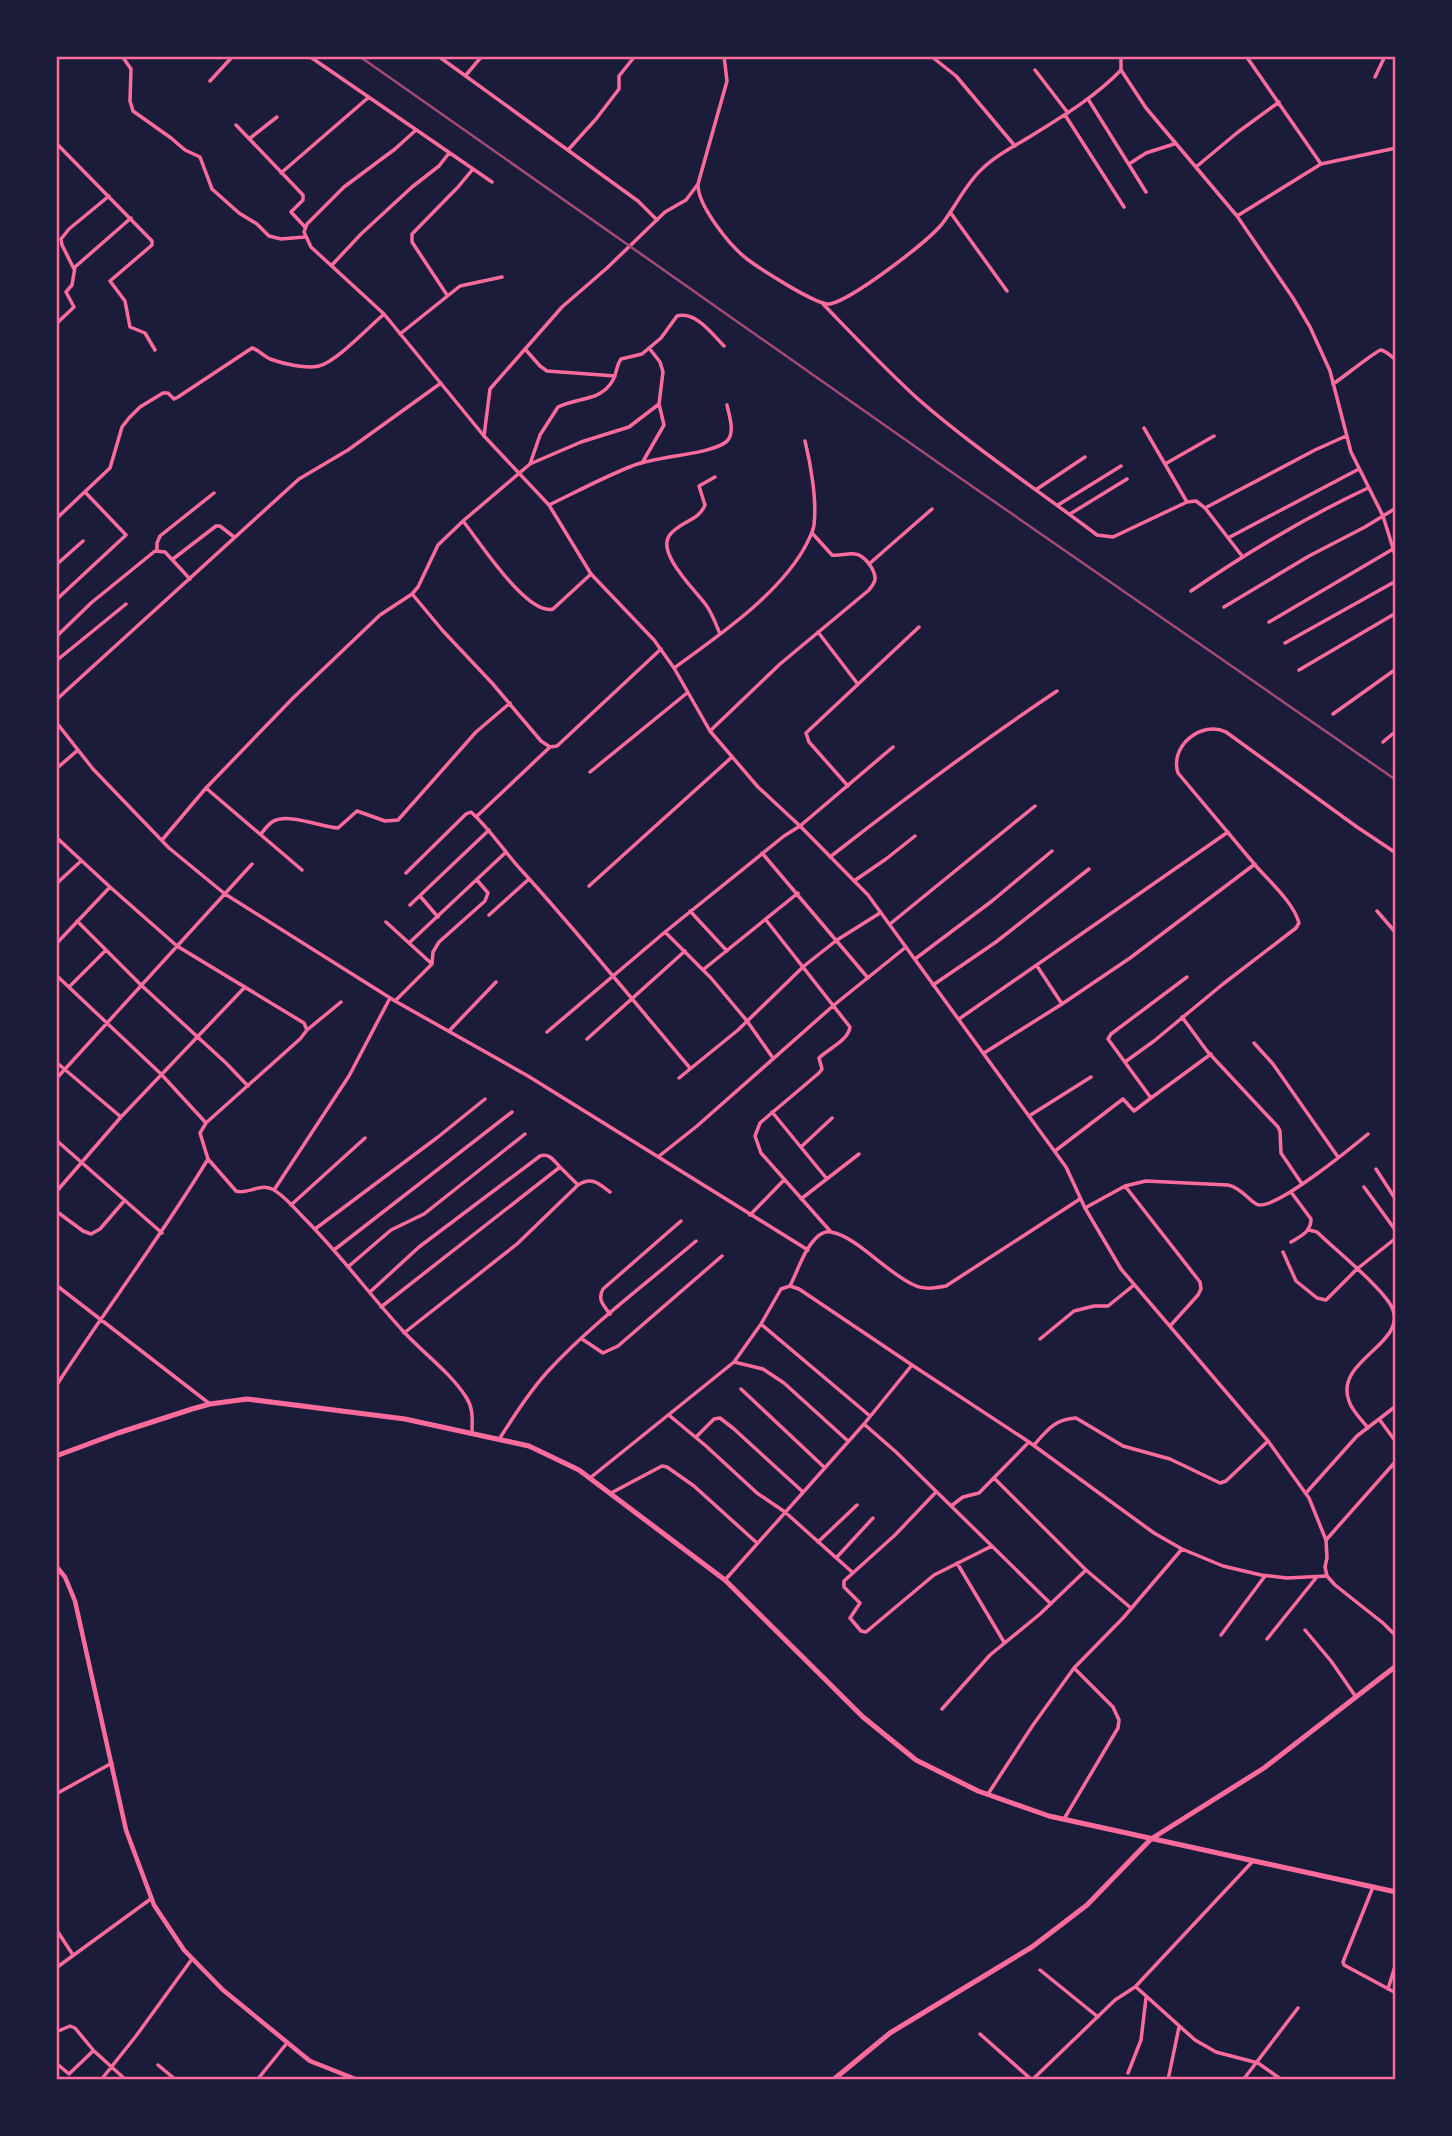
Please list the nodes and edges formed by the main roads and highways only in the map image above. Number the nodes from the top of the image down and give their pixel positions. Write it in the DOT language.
graph roads {
  1 [pos="56,1456"];
  2 [pos="56,1566"];
  3 [pos="1396,1666"];
  4 [pos="1151,1839"];
  5 [pos="1396,1892"];
  6 [pos="358,2080"];
  7 [pos="832,2080"];
  1 -- 4 [label="main road"];
  2 -- 6 [label="main road"];
  3 -- 4 [label="main road"];
  4 -- 5 [label="main road"];
  4 -- 7 [label="main road"];
}
